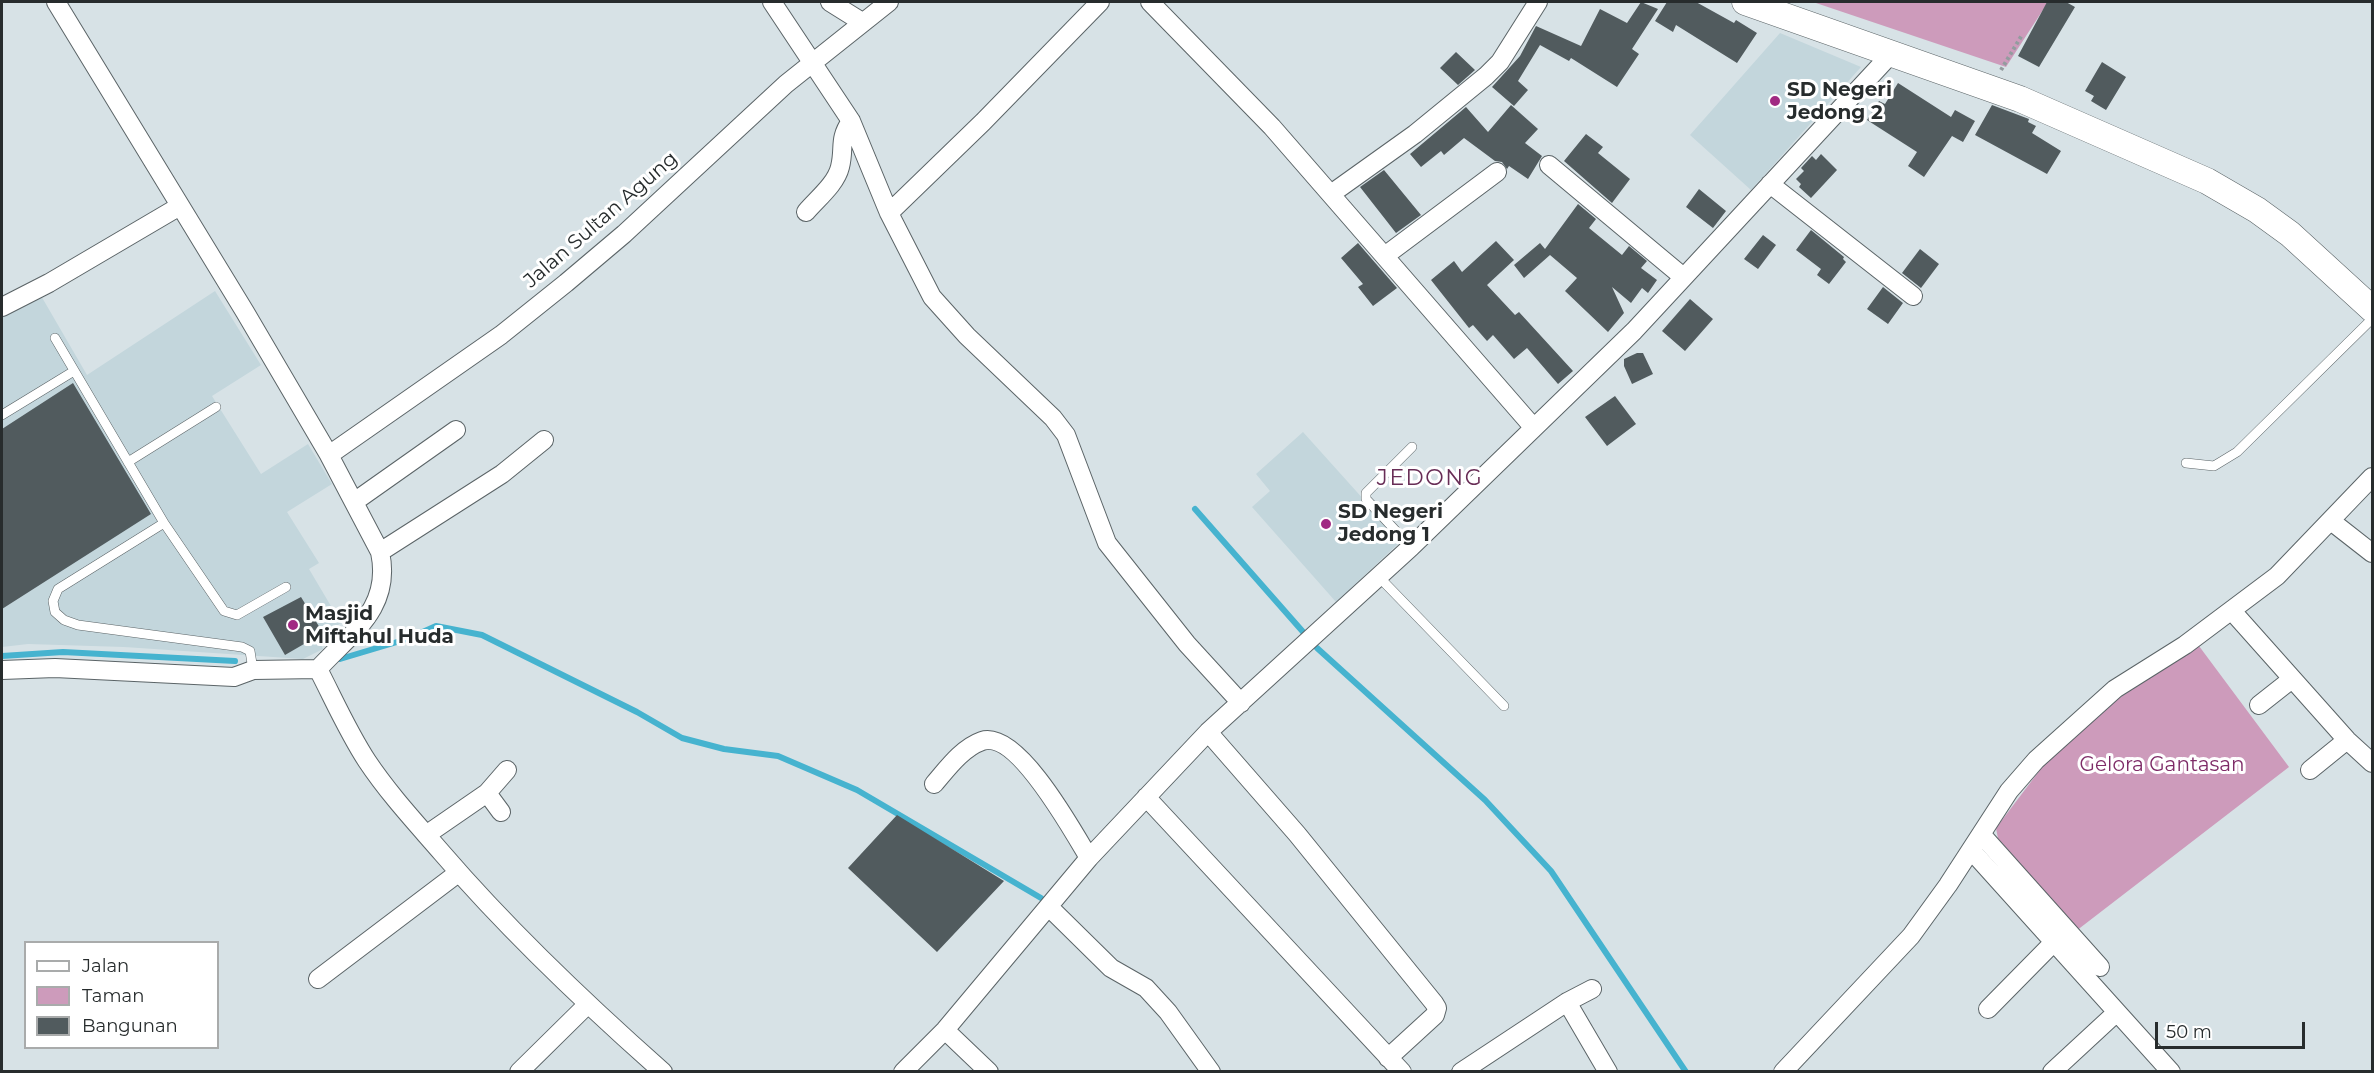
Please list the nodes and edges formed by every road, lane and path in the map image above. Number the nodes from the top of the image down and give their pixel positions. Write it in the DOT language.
graph roads {
  1 [pos="56,2"];
  2 [pos="772,2"];
  3 [pos="830,2"];
  4 [pos="889,2"];
  5 [pos="1100,2"];
  6 [pos="1150,2"];
  7 [pos="1538,2"];
  8 [pos="1745,2"];
  9 [pos="862,22"];
  10 [pos="2022,34"];
  11 [pos="1892,53"];
  12 [pos="814,62"];
  13 [pos="1990,88"];
  14 [pos="851,121"];
  15 [pos="1549,165"];
  16 [pos="1497,172"];
  17 [pos="1770,184"];
  18 [pos="1331,194"];
  19 [pos="180,206"];
  20 [pos="806,212"];
  21 [pos="889,213"];
  22 [pos="1386,255"];
  23 [pos="1682,276"];
  24 [pos="1913,296"];
  25 [pos="2,307"];
  26 [pos="2373,309"];
  27 [pos="2373,319"];
  28 [pos="55,338"];
  29 [pos="74,371"];
  30 [pos="216,407"];
  31 [pos="2,415"];
  32 [pos="1534,428"];
  33 [pos="456,430"];
  34 [pos="544,440"];
  35 [pos="1412,447"];
  36 [pos="328,455"];
  37 [pos="128,462"];
  38 [pos="2186,463"];
  39 [pos="2373,477"];
  40 [pos="354,502"];
  41 [pos="2331,521"];
  42 [pos="164,523"];
  43 [pos="1410,548"];
  44 [pos="380,552"];
  45 [pos="2373,553"];
  46 [pos="1379,577"];
  47 [pos="286,587"];
  48 [pos="2232,611"];
  49 [pos="318,669"];
  50 [pos="2,670"];
  51 [pos="253,670"];
  52 [pos="2292,679"];
  53 [pos="1241,703"];
  54 [pos="2259,705"];
  55 [pos="1504,706"];
  56 [pos="1208,732"];
  57 [pos="2347,740"];
  58 [pos="2373,763"];
  59 [pos="507,770"];
  60 [pos="2310,770"];
  61 [pos="934,784"];
  62 [pos="487,793"];
  63 [pos="1146,797"];
  64 [pos="501,812"];
  65 [pos="1981,834"];
  66 [pos="426,836"];
  67 [pos="1971,850"];
  68 [pos="1089,858"];
  69 [pos="458,873"];
  70 [pos="1049,907"];
  71 [pos="2054,942"];
  72 [pos="2100,967"];
  73 [pos="318,979"];
  74 [pos="1592,989"];
  75 [pos="1567,1002"];
  76 [pos="586,1005"];
  77 [pos="1988,1009"];
  78 [pos="2117,1012"];
  79 [pos="945,1030"];
  80 [pos="1388,1058"];
  81 [pos="519,1071"];
  82 [pos="663,1071"];
  83 [pos="903,1071"];
  84 [pos="989,1071"];
  85 [pos="1212,1071"];
  86 [pos="1402,1071"];
  87 [pos="1461,1071"];
  88 [pos="1608,1071"];
  89 [pos="1783,1071"];
  90 [pos="2052,1071"];
  91 [pos="2170,1071"];
  1 -- 19 [label="street"];
  2 -- 12 [label="street"];
  3 -- 9 [label="street"];
  4 -- 9 [label="street, Jalan Sultan Agung"];
  5 -- 21 [label="street"];
  6 -- 18 [label="street"];
  7 -- 18 [label="street"];
  8 -- 11 [label="street"];
  9 -- 12 [label="street, Jalan Sultan Agung"];
  10 -- 13 [label="path"];
  11 -- 13 [label="street"];
  11 -- 17 [label="street"];
  12 -- 14 [label="street"];
  12 -- 36 [label="street, Jalan Sultan Agung"];
  13 -- 26 [label="street"];
  14 -- 20 [label="street"];
  14 -- 21 [label="street"];
  15 -- 23 [label="street"];
  16 -- 22 [label="street"];
  17 -- 23 [label="street"];
  17 -- 24 [label="street"];
  18 -- 22 [label="street"];
  19 -- 25 [label="street"];
  19 -- 36 [label="street"];
  21 -- 53 [label="street"];
  22 -- 32 [label="street"];
  23 -- 32 [label="street"];
  27 -- 38 [label="lane"];
  28 -- 29 [label="lane"];
  29 -- 31 [label="lane"];
  29 -- 37 [label="lane"];
  30 -- 37 [label="lane"];
  32 -- 43 [label="street"];
  33 -- 40 [label="street"];
  34 -- 44 [label="street"];
  35 -- 43 [label="lane"];
  36 -- 40 [label="street"];
  37 -- 42 [label="lane"];
  39 -- 41 [label="street"];
  40 -- 44 [label="street"];
  41 -- 45 [label="street"];
  41 -- 48 [label="street"];
  42 -- 47 [label="lane"];
  42 -- 51 [label="lane"];
  43 -- 46 [label="street"];
  44 -- 49 [label="street"];
  46 -- 53 [label="street"];
  46 -- 55 [label="lane"];
  48 -- 52 [label="street"];
  48 -- 65 [label="street"];
  49 -- 51 [label="street"];
  49 -- 66 [label="street"];
  50 -- 51 [label="street"];
  52 -- 54 [label="street"];
  52 -- 57 [label="street"];
  53 -- 56 [label="street"];
  56 -- 63 [label="street"];
  56 -- 80 [label="street"];
  57 -- 58 [label="street"];
  57 -- 60 [label="street"];
  59 -- 62 [label="street"];
  61 -- 68 [label="street"];
  62 -- 64 [label="street"];
  62 -- 66 [label="street"];
  63 -- 68 [label="street"];
  63 -- 80 [label="street"];
  65 -- 67 [label="street"];
  65 -- 72 [label="street"];
  66 -- 69 [label="street"];
  67 -- 71 [label="street"];
  67 -- 89 [label="street"];
  68 -- 70 [label="street"];
  69 -- 73 [label="street"];
  69 -- 76 [label="street"];
  70 -- 79 [label="street"];
  70 -- 85 [label="street"];
  71 -- 77 [label="street"];
  71 -- 78 [label="street"];
  74 -- 75 [label="street"];
  75 -- 87 [label="street"];
  75 -- 88 [label="street"];
  76 -- 81 [label="street"];
  76 -- 82 [label="street"];
  78 -- 90 [label="street"];
  78 -- 91 [label="street"];
  79 -- 83 [label="street"];
  79 -- 84 [label="street"];
  80 -- 86 [label="street"];
}
